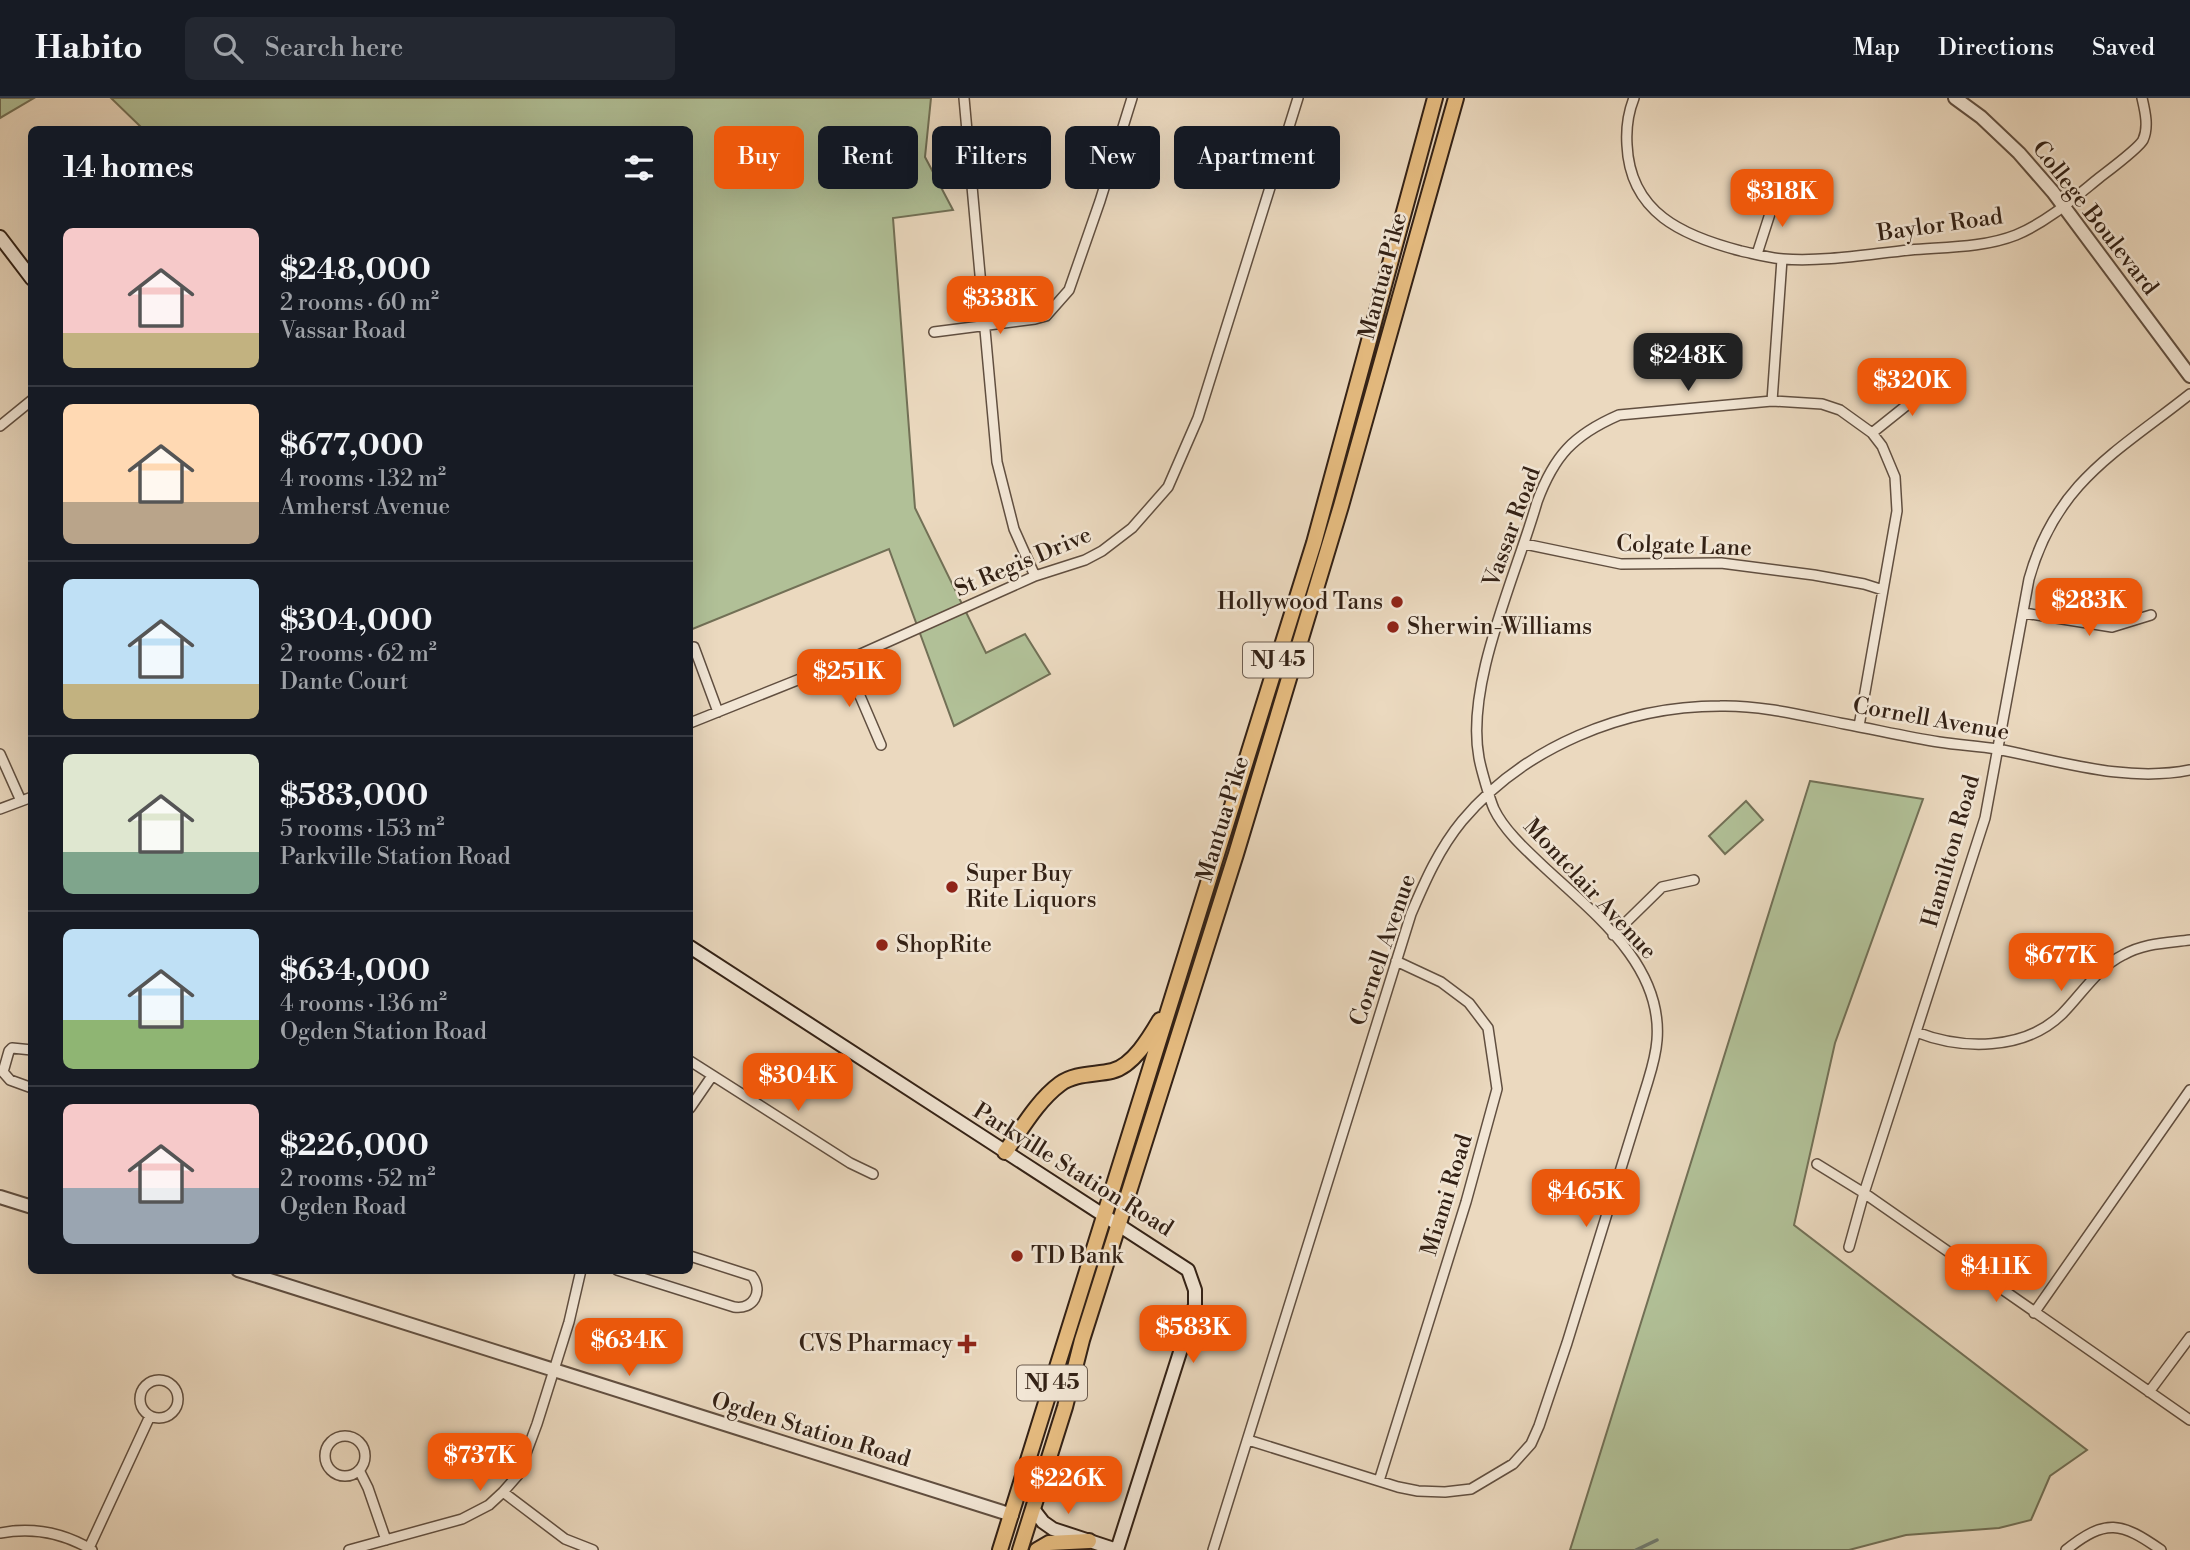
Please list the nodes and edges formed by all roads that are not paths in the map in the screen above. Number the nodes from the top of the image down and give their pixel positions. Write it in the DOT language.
graph roads {
  1 [pos="964,98"];
  2 [pos="1132,98"];
  3 [pos="1298,98"];
  4 [pos="1435,98"];
  5 [pos="1457,98"];
  6 [pos="1634,98"];
  7 [pos="1955,98"];
  8 [pos="2143,98"];
  9 [pos="1776,195"];
  10 [pos="2063,207"];
  11 [pos="0,237"];
  12 [pos="1756,254"];
  13 [pos="1782,259"];
  14 [pos="28,274"];
  15 [pos="984,325"];
  16 [pos="934,332"];
  17 [pos="2190,376"];
  18 [pos="1946,391"];
  19 [pos="2190,394"];
  20 [pos="1772,401"];
  21 [pos="28,403"];
  22 [pos="0,426"];
  23 [pos="1872,433"];
  24 [pos="1525,544"];
  25 [pos="1035,576"];
  26 [pos="1883,590"];
  27 [pos="2024,613"];
  28 [pos="2151,614"];
  29 [pos="694,647"];
  30 [pos="845,661"];
  31 [pos="719,712"];
  32 [pos="693,722"];
  33 [pos="1859,726"];
  34 [pos="881,744"];
  35 [pos="1997,750"];
  36 [pos="0,754"];
  37 [pos="2190,771"];
  38 [pos="1490,791"];
  39 [pos="28,798"];
  40 [pos="21,801"];
  41 [pos="0,809"];
  42 [pos="1694,880"];
  43 [pos="1614,935"];
  44 [pos="2190,940"];
  45 [pos="693,949"];
  46 [pos="1396,961"];
  47 [pos="1171,1000"];
  48 [pos="1916,1032"];
  49 [pos="28,1050"];
  50 [pos="693,1063"];
  51 [pos="712,1076"];
  52 [pos="28,1087"];
  53 [pos="2190,1090"];
  54 [pos="693,1104"];
  55 [pos="1005,1152"];
  56 [pos="1816,1164"];
  57 [pos="873,1174"];
  58 [pos="1864,1193"];
  59 [pos="0,1196"];
  60 [pos="28,1205"];
  61 [pos="1105,1217"];
  62 [pos="1119,1224"];
  63 [pos="1849,1247"];
  64 [pos="693,1257"];
  65 [pos="250,1274"];
  66 [pos="580,1274"];
  67 [pos="640,1274"];
  68 [pos="2034,1312"];
  69 [pos="2190,1338"];
  70 [pos="553,1371"];
  71 [pos="2149,1392"];
  72 [pos="150,1416"];
  73 [pos="2190,1420"];
  74 [pos="1248,1440"];
  75 [pos="359,1470"];
  76 [pos="1379,1482"];
  77 [pos="503,1492"];
  78 [pos="1033,1509"];
  79 [pos="1012,1515"];
  80 [pos="0,1533"];
  81 [pos="386,1540"];
  82 [pos="1089,1541"];
  83 [pos="90,1549"];
  84 [pos="349,1550"];
  85 [pos="593,1550"];
  86 [pos="1000,1550"];
  87 [pos="1020,1550"];
  88 [pos="1037,1550"];
  89 [pos="1118,1550"];
  90 [pos="1213,1550"];
  91 [pos="2066,1550"];
  92 [pos="2161,1550"];
  1 -- 15 [label="street"];
  2 -- 15 [label="street"];
  3 -- 25 [label="street, St Regis Drive"];
  4 -- 47 [label="main road, Mantua Pike / NJ 45"];
  5 -- 62 [label="main road, Mantua Pike / NJ 45"];
  6 -- 12 [label="street, Baylor Road"];
  7 -- 10 [label="street, College Boulevard"];
  8 -- 10 [label="street, Baylor Road"];
  9 -- 12 [label="street"];
  10 -- 13 [label="street, Baylor Road"];
  10 -- 17 [label="street, College Boulevard"];
  11 -- 14 [label="street"];
  12 -- 13 [label="street, Baylor Road"];
  13 -- 20 [label="street"];
  15 -- 16 [label="street"];
  15 -- 25 [label="street"];
  18 -- 23 [label="street"];
  19 -- 27 [label="street, Hamilton Road"];
  20 -- 23 [label="street, Vassar Road"];
  20 -- 24 [label="street, Vassar Road"];
  21 -- 22 [label="street"];
  23 -- 26 [label="street, Vassar Road"];
  24 -- 26 [label="street, Colgate Lane"];
  24 -- 38 [label="street, Vassar Road"];
  25 -- 30 [label="street, St Regis Drive"];
  26 -- 33 [label="street, Vassar Road"];
  27 -- 28 [label="street"];
  27 -- 35 [label="street, Hamilton Road"];
  29 -- 31 [label="street"];
  30 -- 31 [label="street, St Regis Drive"];
  30 -- 34 [label="street"];
  31 -- 32 [label="street, St Regis Drive"];
  33 -- 35 [label="street, Cornell Avenue"];
  33 -- 38 [label="street, Cornell Avenue"];
  35 -- 37 [label="street, Cornell Avenue"];
  35 -- 48 [label="street, Hamilton Road"];
  36 -- 40 [label="street"];
  38 -- 43 [label="street, Montclair Avenue"];
  38 -- 46 [label="street, Cornell Avenue"];
  39 -- 40 [label="street"];
  40 -- 41 [label="street"];
  42 -- 43 [label="street"];
  43 -- 76 [label="street, Montclair Avenue"];
  44 -- 48 [label="street"];
  45 -- 55 [label="street, Parkville Station Road"];
  46 -- 74 [label="street, Cornell Avenue"];
  46 -- 76 [label="street, Miami Road"];
  47 -- 55 [label="main road"];
  47 -- 61 [label="main road, Mantua Pike / NJ 45"];
  48 -- 58 [label="street, Hamilton Road"];
  49 -- 52 [label="street"];
  50 -- 51 [label="street"];
  51 -- 54 [label="street"];
  51 -- 57 [label="street"];
  53 -- 68 [label="street"];
  55 -- 61 [label="street, Parkville Station Road"];
  56 -- 58 [label="street"];
  58 -- 63 [label="street, Hamilton Road"];
  58 -- 68 [label="street"];
  59 -- 60 [label="street"];
  61 -- 62 [label="street, Parkville Station Road"];
  61 -- 79 [label="main road, Mantua Pike / NJ 45"];
  62 -- 78 [label="main road, Mantua Pike / NJ 45"];
  62 -- 89 [label="street, Parkville Station Road"];
  64 -- 67 [label="street"];
  65 -- 70 [label="street, Ogden Station Road"];
  66 -- 70 [label="street"];
  68 -- 71 [label="street"];
  69 -- 71 [label="street"];
  70 -- 77 [label="street"];
  70 -- 79 [label="street, Ogden Station Road"];
  71 -- 73 [label="street"];
  72 -- 72 [label="street"];
  72 -- 83 [label="street"];
  74 -- 76 [label="street, Montclair Avenue"];
  74 -- 90 [label="street, Cornell Avenue"];
  75 -- 75 [label="street"];
  75 -- 81 [label="street"];
  77 -- 81 [label="street"];
  77 -- 85 [label="street"];
  78 -- 82 [label="street"];
  78 -- 87 [label="main road, Mantua Pike / NJ 45"];
  79 -- 86 [label="main road, Mantua Pike / NJ 45"];
  80 -- 83 [label="street"];
  81 -- 84 [label="street"];
  82 -- 88 [label="main road"];
  82 -- 89 [label="street"];
  91 -- 92 [label="street"];
}
